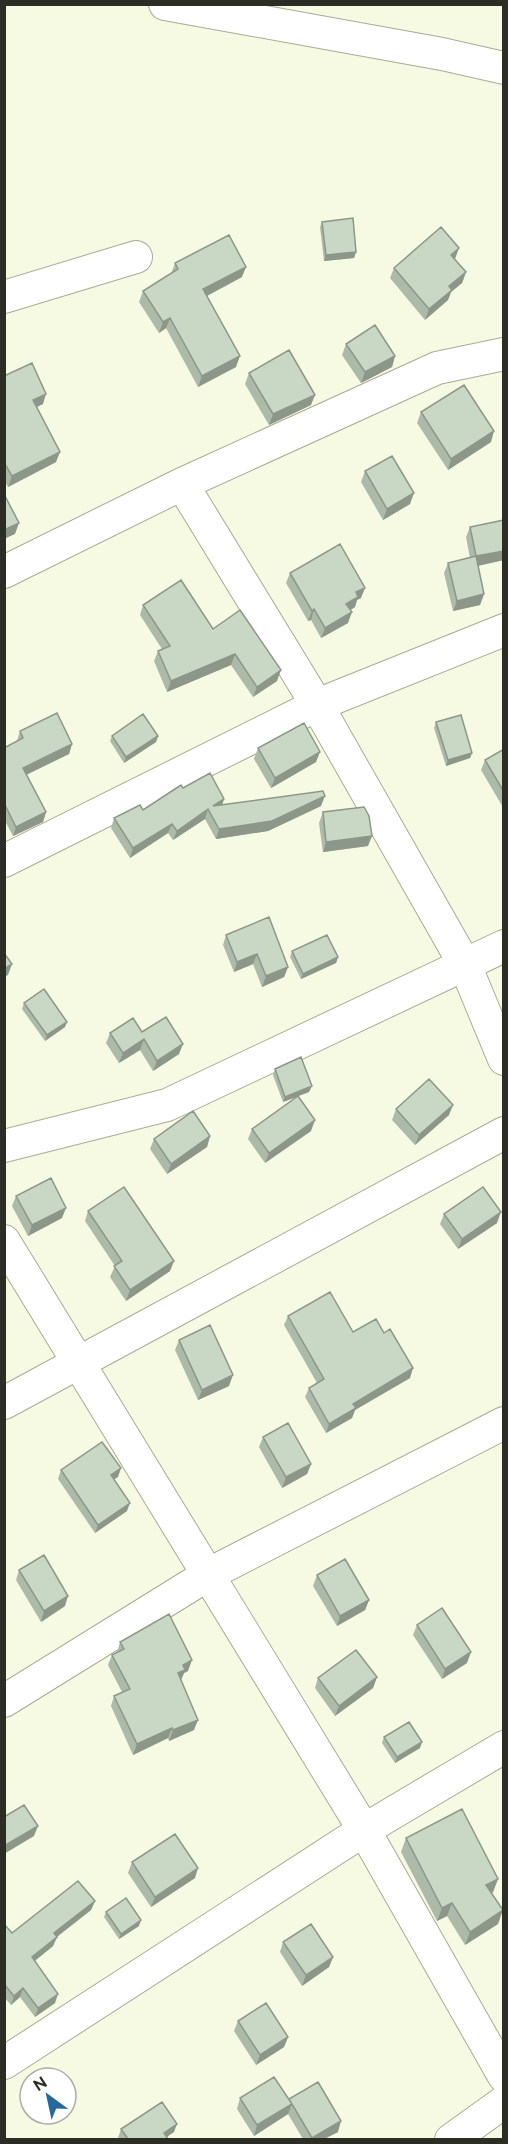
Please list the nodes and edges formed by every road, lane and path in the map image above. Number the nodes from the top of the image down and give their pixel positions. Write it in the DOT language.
graph roads {
  1 [pos="165,4"];
  2 [pos="504,68"];
  3 [pos="136,257"];
  4 [pos="4,297"];
  5 [pos="504,354"];
  6 [pos="182,484"];
  7 [pos="4,572"];
  8 [pos="504,630"];
  9 [pos="317,705"];
  10 [pos="4,861"];
  11 [pos="504,946"];
  12 [pos="465,965"];
  13 [pos="504,1059"];
  14 [pos="504,1133"];
  15 [pos="4,1146"];
  16 [pos="4,1241"];
  17 [pos="80,1363"];
  18 [pos="4,1403"];
  19 [pos="504,1422"];
  20 [pos="209,1574"];
  21 [pos="4,1701"];
  22 [pos="504,1747"];
  23 [pos="364,1830"];
  24 [pos="4,2062"];
  25 [pos="504,2076"];
  26 [pos="504,2102"];
  27 [pos="451,2139"];
  1 -- 2 [label="street"];
  3 -- 4 [label="street"];
  5 -- 6 [label="street"];
  6 -- 7 [label="street"];
  6 -- 9 [label="street"];
  8 -- 9 [label="street"];
  9 -- 10 [label="street"];
  9 -- 12 [label="street"];
  11 -- 12 [label="street"];
  12 -- 13 [label="street"];
  12 -- 15 [label="street"];
  14 -- 17 [label="street"];
  16 -- 17 [label="street"];
  17 -- 18 [label="street"];
  17 -- 20 [label="street"];
  19 -- 20 [label="street"];
  20 -- 21 [label="street"];
  20 -- 23 [label="street"];
  22 -- 23 [label="street"];
  23 -- 24 [label="street"];
  23 -- 25 [label="street"];
  26 -- 27 [label="street"];
}
